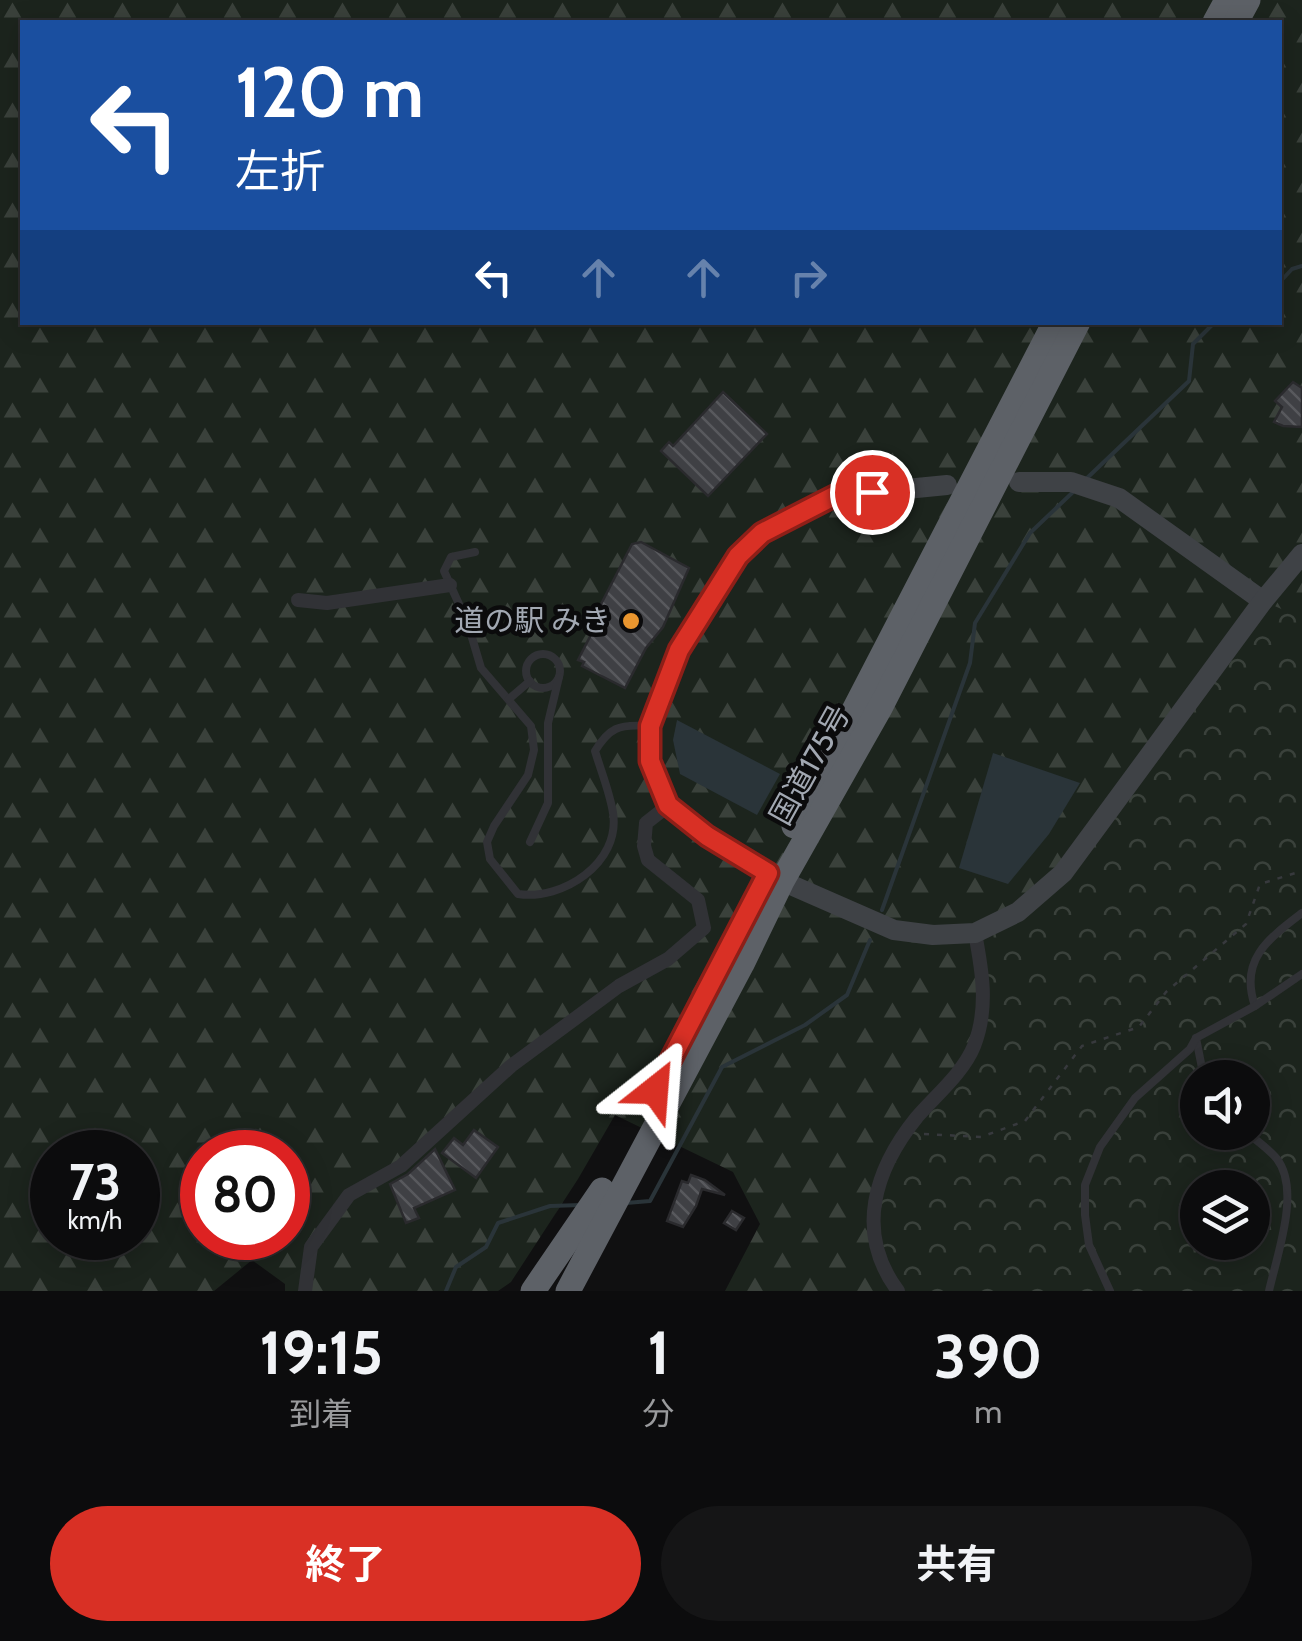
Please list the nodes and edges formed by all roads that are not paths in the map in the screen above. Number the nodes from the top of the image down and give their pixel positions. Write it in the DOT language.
graph roads {
  1 [pos="1054,325"];
  2 [pos="1076,325"];
  3 [pos="1019,482"];
  4 [pos="947,485"];
  5 [pos="475,552"];
  6 [pos="1302,554"];
  7 [pos="450,585"];
  8 [pos="298,600"];
  9 [pos="1263,602"];
  10 [pos="559,677"];
  11 [pos="530,682"];
  12 [pos="509,699"];
  13 [pos="650,726"];
  14 [pos="668,805"];
  15 [pos="530,842"];
  16 [pos="775,877"];
  17 [pos="1302,913"];
  18 [pos="975,932"];
  19 [pos="1302,974"];
  20 [pos="1255,1006"];
  21 [pos="1196,1038"];
  22 [pos="1200,1060"];
  23 [pos="1267,1150"];
  24 [pos="602,1190"];
  25 [pos="305,1291"];
  26 [pos="533,1291"];
  27 [pos="550,1291"];
  28 [pos="568,1291"];
  29 [pos="898,1291"];
  30 [pos="1110,1291"];
  31 [pos="1269,1291"];
  1 -- 16 [label="highway, 国道175号"];
  2 -- 16 [label="highway, 国道175号"];
  3 -- 9 [label="street"];
  4 -- 13 [label="street"];
  5 -- 7 [label="lane"];
  6 -- 9 [label="street"];
  7 -- 8 [label="street"];
  7 -- 12 [label="lane"];
  9 -- 18 [label="street"];
  10 -- 11 [label="lane"];
  10 -- 11 [label="lane"];
  10 -- 15 [label="lane"];
  11 -- 12 [label="lane"];
  12 -- 13 [label="lane"];
  13 -- 14 [label="street"];
  14 -- 16 [label="street"];
  14 -- 25 [label="street"];
  16 -- 18 [label="street"];
  16 -- 24 [label="highway, 国道175号"];
  16 -- 28 [label="highway, 国道175号"];
  17 -- 20 [label="lane"];
  18 -- 29 [label="street"];
  19 -- 20 [label="lane"];
  20 -- 21 [label="lane"];
  21 -- 22 [label="lane"];
  21 -- 30 [label="lane"];
  23 -- 31 [label="lane"];
  24 -- 26 [label="highway"];
  24 -- 27 [label="highway, 国道175号"];
}
